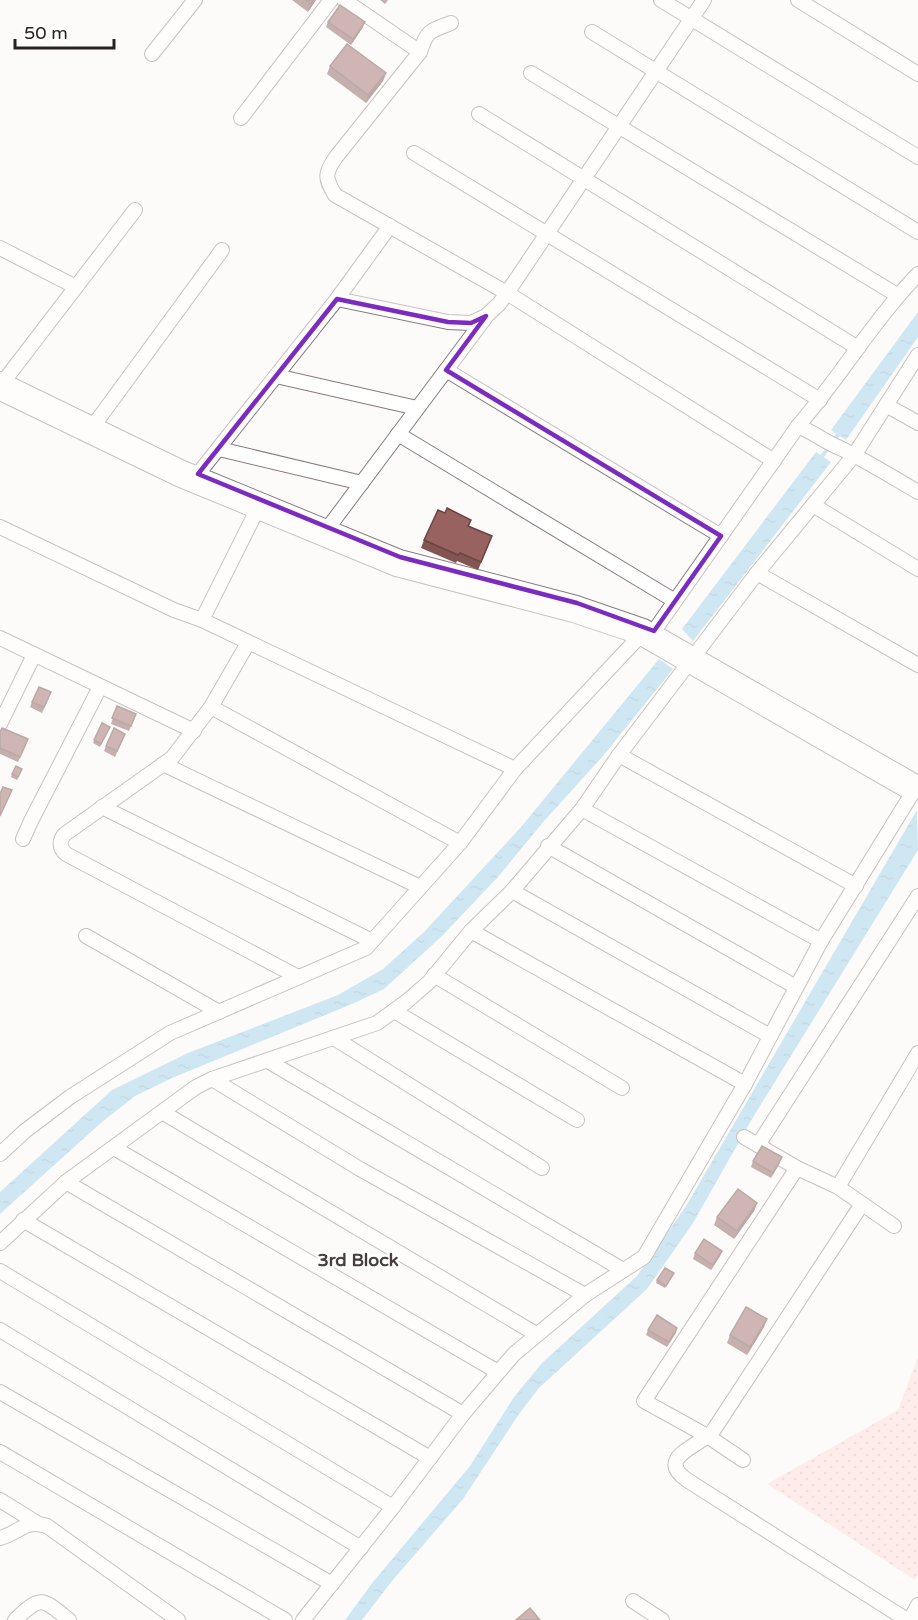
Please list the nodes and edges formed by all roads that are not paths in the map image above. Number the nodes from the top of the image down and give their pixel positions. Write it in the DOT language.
graph roads {
  1 [pos="195,0"];
  2 [pos="331,0"];
  3 [pos="344,0"];
  4 [pos="661,0"];
  5 [pos="704,0"];
  6 [pos="798,0"];
  7 [pos="691,18"];
  8 [pos="451,23"];
  9 [pos="592,32"];
  10 [pos="420,52"];
  11 [pos="152,54"];
  12 [pos="656,71"];
  13 [pos="531,73"];
  14 [pos="918,74"];
  15 [pos="479,114"];
  16 [pos="241,118"];
  17 [pos="619,126"];
  18 [pos="414,153"];
  19 [pos="918,157"];
  20 [pos="584,178"];
  21 [pos="135,210"];
  22 [pos="390,226"];
  23 [pos="918,232"];
  24 [pos="0,248"];
  25 [pos="222,250"];
  26 [pos="918,274"];
  27 [pos="76,288"];
  28 [pos="507,293"];
  29 [pos="897,295"];
  30 [pos="337,299"];
  31 [pos="486,316"];
  32 [pos="858,348"];
  33 [pos="918,355"];
  34 [pos="446,370"];
  35 [pos="276,376"];
  36 [pos="1,384"];
  37 [pos="820,400"];
  38 [pos="886,405"];
  39 [pos="417,408"];
  40 [pos="918,423"];
  41 [pos="94,425"];
  42 [pos="798,426"];
  43 [pos="398,434"];
  44 [pos="219,448"];
  45 [pos="855,454"];
  46 [pos="774,461"];
  47 [pos="198,474"];
  48 [pos="362,483"];
  49 [pos="918,492"];
  50 [pos="813,505"];
  51 [pos="256,512"];
  52 [pos="0,527"];
  53 [pos="328,528"];
  54 [pos="721,536"];
  55 [pos="918,569"];
  56 [pos="757,573"];
  57 [pos="675,601"];
  58 [pos="202,620"];
  59 [pos="654,631"];
  60 [pos="0,638"];
  61 [pos="639,638"];
  62 [pos="248,643"];
  63 [pos="34,655"];
  64 [pos="691,660"];
  65 [pos="918,665"];
  66 [pos="100,687"];
  67 [pos="211,707"];
  68 [pos="0,724"];
  69 [pos="194,731"];
  70 [pos="620,755"];
  71 [pos="163,764"];
  72 [pos="515,769"];
  73 [pos="916,787"];
  74 [pos="102,807"];
  75 [pos="582,809"];
  76 [pos="23,839"];
  77 [pos="460,843"];
  78 [pos="548,846"];
  79 [pos="856,886"];
  80 [pos="420,887"];
  81 [pos="512,891"];
  82 [pos="918,896"];
  83 [pos="471,931"];
  84 [pos="86,936"];
  85 [pos="372,941"];
  86 [pos="821,941"];
  87 [pos="434,975"];
  88 [pos="298,977"];
  89 [pos="796,987"];
  90 [pos="394,1011"];
  91 [pos="219,1012"];
  92 [pos="770,1036"];
  93 [pos="333,1038"];
  94 [pos="918,1053"];
  95 [pos="268,1061"];
  96 [pos="212,1079"];
  97 [pos="745,1084"];
  98 [pos="622,1088"];
  99 [pos="162,1112"];
  100 [pos="577,1120"];
  101 [pos="744,1137"];
  102 [pos="758,1145"];
  103 [pos="114,1148"];
  104 [pos="0,1154"];
  105 [pos="542,1168"];
  106 [pos="797,1168"];
  107 [pos="66,1182"];
  108 [pos="838,1187"];
  109 [pos="862,1203"];
  110 [pos="23,1220"];
  111 [pos="894,1226"];
  112 [pos="0,1243"];
  113 [pos="623,1270"];
  114 [pos="0,1271"];
  115 [pos="585,1295"];
  116 [pos="0,1330"];
  117 [pos="536,1334"];
  118 [pos="498,1372"];
  119 [pos="0,1392"];
  120 [pos="463,1414"];
  121 [pos="709,1437"];
  122 [pos="0,1452"];
  123 [pos="430,1458"];
  124 [pos="743,1460"];
  125 [pos="0,1500"];
  126 [pos="393,1508"];
  127 [pos="37,1523"];
  128 [pos="0,1538"];
  129 [pos="361,1548"];
  130 [pos="332,1584"];
  131 [pos="633,1601"];
  132 [pos="918,1605"];
  133 [pos="15,1620"];
  134 [pos="69,1620"];
  135 [pos="178,1620"];
  136 [pos="285,1620"];
  137 [pos="303,1620"];
  138 [pos="662,1620"];
  139 [pos="909,1620"];
  1 -- 11 [label="street"];
  2 -- 16 [label="street"];
  3 -- 10 [label="street"];
  4 -- 7 [label="street"];
  5 -- 7 [label="street"];
  6 -- 14 [label="street"];
  7 -- 12 [label="street"];
  7 -- 19 [label="street"];
  8 -- 10 [label="street"];
  9 -- 12 [label="street"];
  10 -- 22 [label="street"];
  12 -- 17 [label="street"];
  12 -- 23 [label="street"];
  13 -- 17 [label="street"];
  15 -- 20 [label="street"];
  17 -- 20 [label="street"];
  17 -- 29 [label="street"];
  18 -- 37 [label="street"];
  20 -- 28 [label="street"];
  20 -- 32 [label="street"];
  21 -- 27 [label="street"];
  22 -- 28 [label="street"];
  22 -- 30 [label="street"];
  24 -- 27 [label="street"];
  25 -- 41 [label="street"];
  26 -- 29 [label="street"];
  27 -- 36 [label="street"];
  28 -- 31 [label="street"];
  28 -- 46 [label="street"];
  29 -- 32 [label="street"];
  30 -- 31 [label="street"];
  30 -- 35 [label="street"];
  31 -- 34 [label="street"];
  32 -- 37 [label="street"];
  33 -- 38 [label="street"];
  34 -- 39 [label="street"];
  34 -- 54 [label="street"];
  35 -- 39 [label="street"];
  35 -- 44 [label="street"];
  36 -- 41 [label="street"];
  36 -- 51 [label="street"];
  37 -- 42 [label="street"];
  38 -- 40 [label="street"];
  38 -- 45 [label="street"];
  39 -- 43 [label="street"];
  41 -- 47 [label="street"];
  42 -- 45 [label="street"];
  42 -- 46 [label="street"];
  43 -- 48 [label="street"];
  43 -- 57 [label="street"];
  44 -- 47 [label="street"];
  44 -- 48 [label="street"];
  45 -- 49 [label="street"];
  45 -- 50 [label="street"];
  46 -- 54 [label="street"];
  47 -- 53 [label="street"];
  48 -- 53 [label="street"];
  50 -- 55 [label="street"];
  50 -- 56 [label="street"];
  51 -- 58 [label="street"];
  51 -- 61 [label="street"];
  52 -- 58 [label="street"];
  53 -- 59 [label="street"];
  54 -- 57 [label="street"];
  56 -- 64 [label="street"];
  56 -- 65 [label="street"];
  57 -- 59 [label="street"];
  58 -- 62 [label="street"];
  59 -- 64 [label="street"];
  60 -- 63 [label="street"];
  61 -- 64 [label="street"];
  61 -- 72 [label="street"];
  62 -- 67 [label="street"];
  62 -- 72 [label="street"];
  63 -- 66 [label="street"];
  63 -- 68 [label="street"];
  64 -- 70 [label="street"];
  64 -- 73 [label="street"];
  66 -- 69 [label="street"];
  66 -- 76 [label="street"];
  67 -- 69 [label="street"];
  67 -- 77 [label="street"];
  69 -- 71 [label="street"];
  70 -- 75 [label="street"];
  70 -- 79 [label="street"];
  71 -- 74 [label="street"];
  71 -- 80 [label="street"];
  72 -- 77 [label="street"];
  73 -- 79 [label="street"];
  74 -- 85 [label="street"];
  74 -- 88 [label="street"];
  75 -- 78 [label="street"];
  75 -- 86 [label="street"];
  77 -- 80 [label="street"];
  78 -- 81 [label="street"];
  78 -- 89 [label="street"];
  79 -- 86 [label="street"];
  80 -- 85 [label="street"];
  81 -- 83 [label="street"];
  81 -- 92 [label="street"];
  82 -- 102 [label="street"];
  83 -- 87 [label="street"];
  83 -- 97 [label="street"];
  84 -- 91 [label="street"];
  85 -- 88 [label="street"];
  86 -- 89 [label="street"];
  87 -- 90 [label="street"];
  87 -- 98 [label="street"];
  88 -- 91 [label="street"];
  89 -- 92 [label="street"];
  90 -- 93 [label="street"];
  90 -- 100 [label="street"];
  91 -- 104 [label="street"];
  92 -- 97 [label="street"];
  93 -- 95 [label="street"];
  93 -- 105 [label="street"];
  94 -- 108 [label="street"];
  95 -- 96 [label="street"];
  95 -- 113 [label="street"];
  96 -- 99 [label="street"];
  96 -- 115 [label="street"];
  97 -- 113 [label="street"];
  99 -- 103 [label="street"];
  99 -- 117 [label="street"];
  101 -- 102 [label="street"];
  102 -- 106 [label="street"];
  103 -- 107 [label="street"];
  103 -- 118 [label="street"];
  106 -- 108 [label="street"];
  106 -- 121 [label="street"];
  107 -- 110 [label="street"];
  107 -- 120 [label="street"];
  108 -- 109 [label="street"];
  109 -- 111 [label="street"];
  109 -- 121 [label="street"];
  110 -- 112 [label="street"];
  110 -- 123 [label="street"];
  113 -- 115 [label="street"];
  114 -- 126 [label="street"];
  115 -- 117 [label="street"];
  116 -- 129 [label="street"];
  117 -- 118 [label="street"];
  118 -- 120 [label="street"];
  119 -- 130 [label="street"];
  120 -- 123 [label="street"];
  121 -- 124 [label="street"];
  121 -- 139 [label="street"];
  122 -- 136 [label="street"];
  123 -- 126 [label="street"];
  125 -- 127 [label="street"];
  126 -- 129 [label="street"];
  127 -- 128 [label="street"];
  127 -- 135 [label="street"];
  129 -- 130 [label="street"];
  130 -- 137 [label="street"];
  131 -- 138 [label="street"];
  132 -- 139 [label="street"];
  133 -- 134 [label="street"];
}
